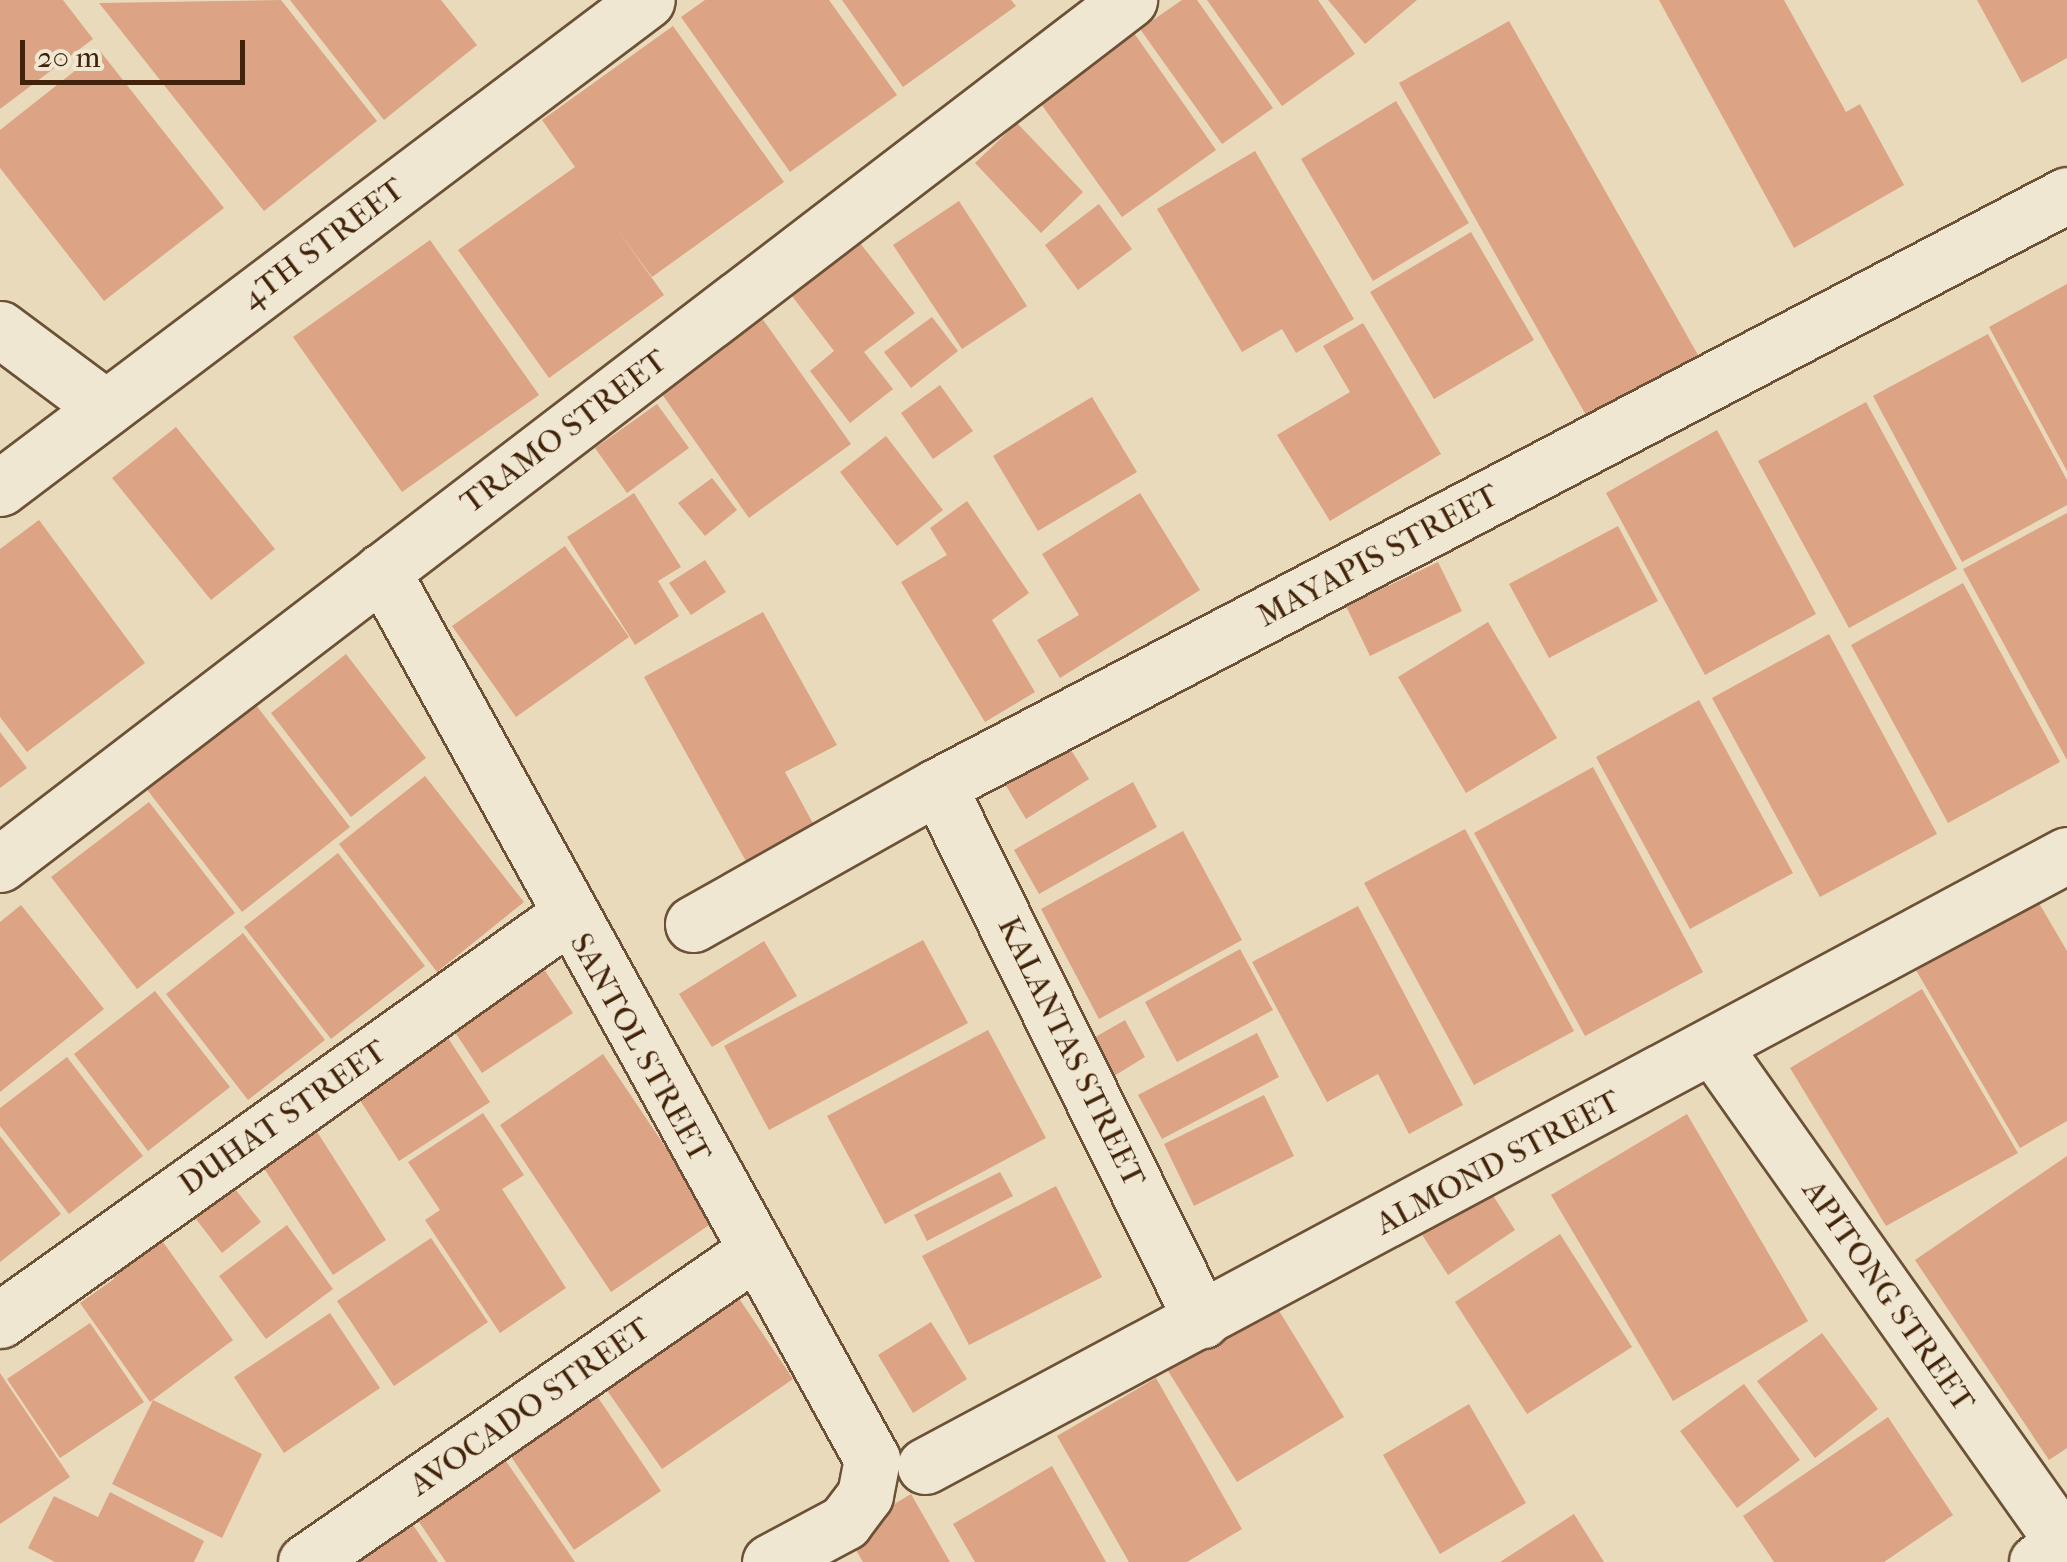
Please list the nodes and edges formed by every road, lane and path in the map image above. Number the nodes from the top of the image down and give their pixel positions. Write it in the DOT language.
graph roads {
  1 [pos="647,0"];
  2 [pos="1129,0"];
  3 [pos="2067,195"];
  4 [pos="0,329"];
  5 [pos="106,408"];
  6 [pos="0,488"];
  7 [pos="382,571"];
  8 [pos="938,786"];
  9 [pos="2067,855"];
  10 [pos="0,864"];
  11 [pos="566,917"];
  12 [pos="693,924"];
  13 [pos="1714,1048"];
  14 [pos="754,1252"];
  15 [pos="0,1320"];
  16 [pos="1202,1320"];
  17 [pos="925,1466"];
  18 [pos="2056,1548"];
  19 [pos="306,1562"];
  20 [pos="770,1562"];
  1 -- 5 [label="street, 4TH STREET"];
  2 -- 7 [label="street, TRAMO STREET"];
  3 -- 8 [label="street, MAYAPIS STREET"];
  4 -- 5 [label="street"];
  5 -- 6 [label="street, 4TH STREET"];
  7 -- 10 [label="street, TRAMO STREET"];
  7 -- 11 [label="street, SANTOL STREET"];
  8 -- 12 [label="street, MAYAPIS STREET"];
  8 -- 16 [label="street, KALANTAS STREET"];
  9 -- 13 [label="street, ALMOND STREET"];
  11 -- 14 [label="street, SANTOL STREET"];
  11 -- 15 [label="street, DUHAT STREET"];
  13 -- 16 [label="street, ALMOND STREET"];
  13 -- 18 [label="street, APITONG STREET"];
  14 -- 19 [label="street, AVOCADO STREET"];
  14 -- 20 [label="street, SANTOL STREET"];
  16 -- 17 [label="street, ALMOND STREET"];
}
